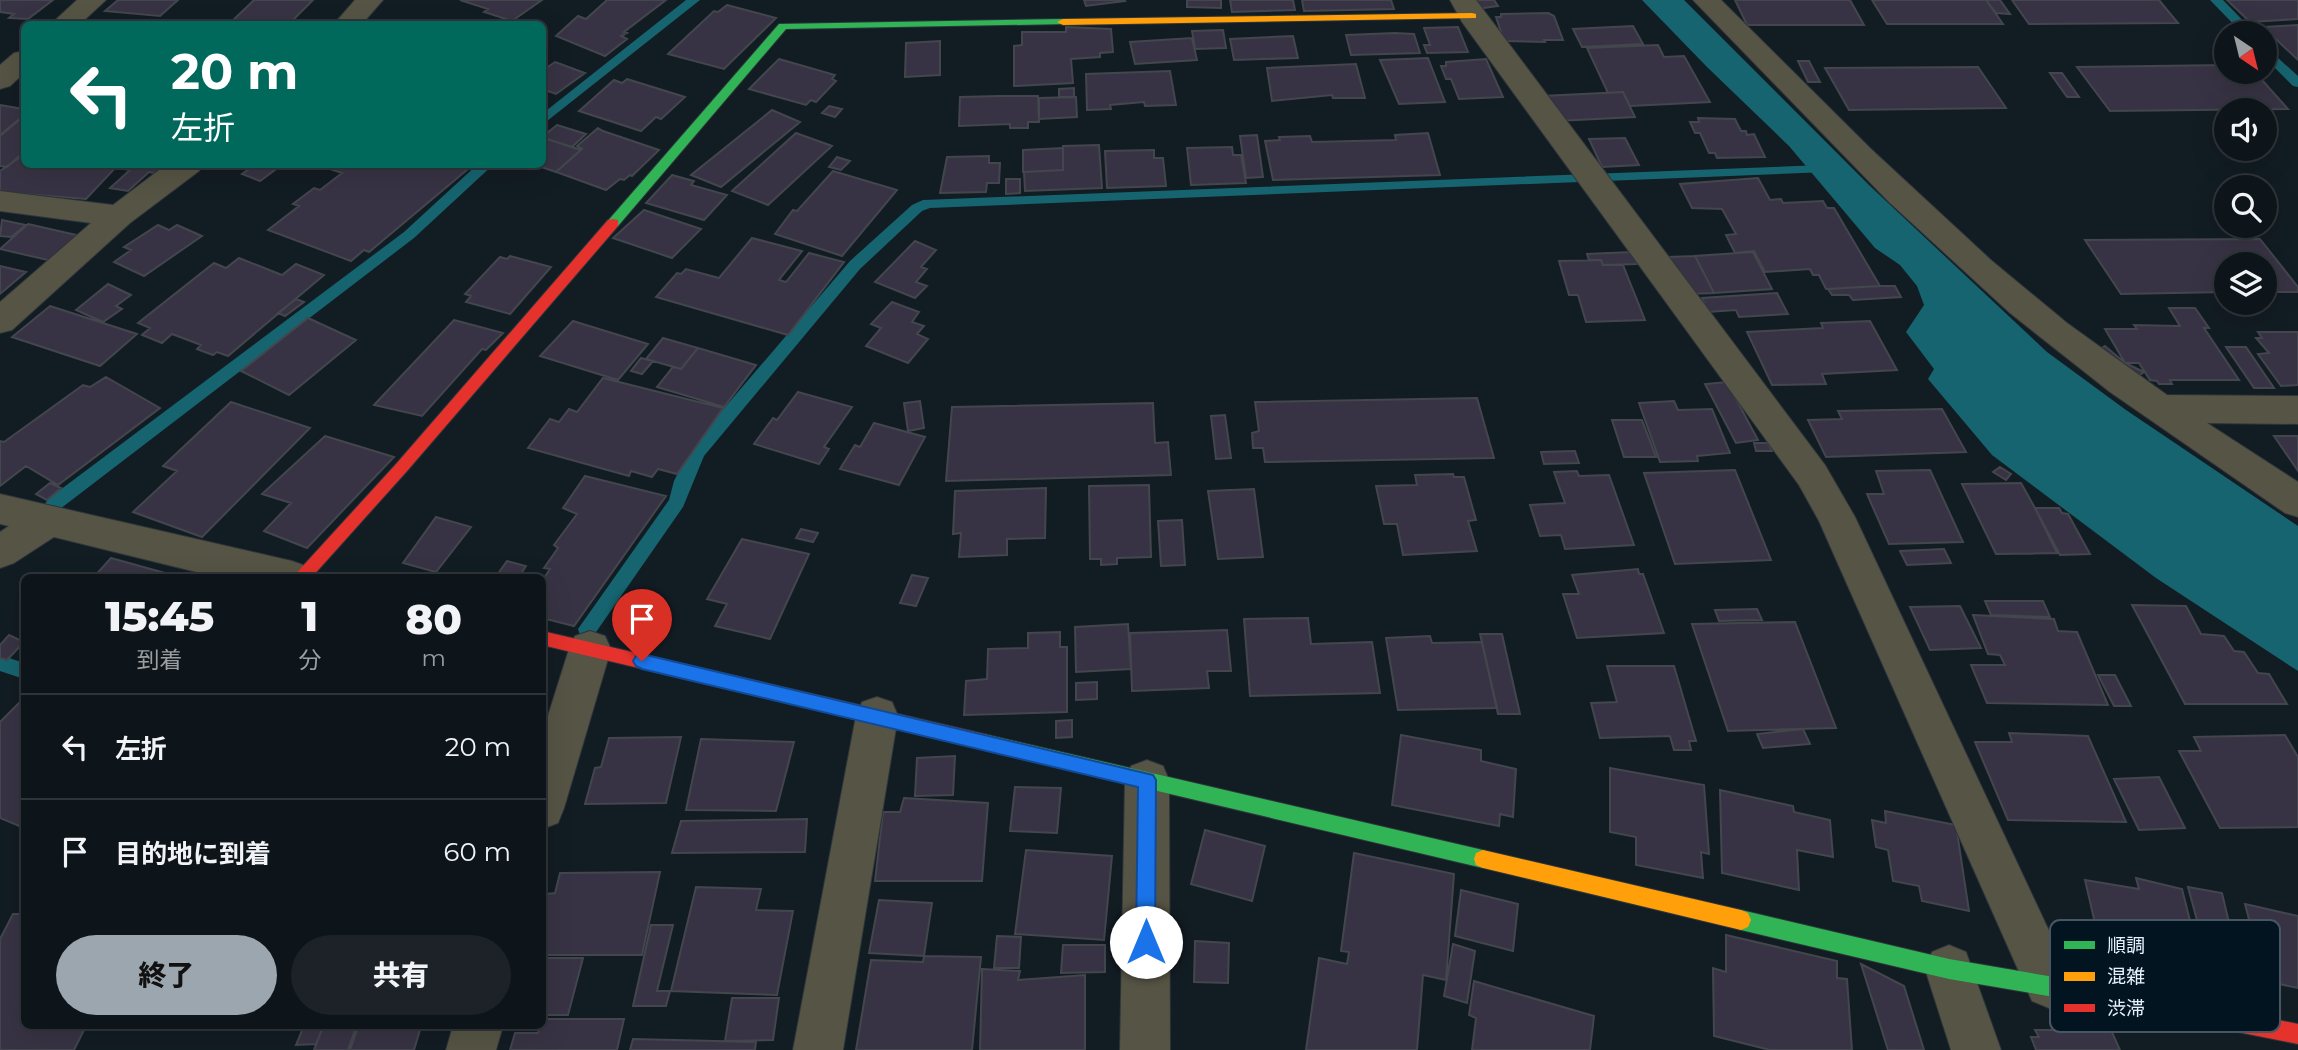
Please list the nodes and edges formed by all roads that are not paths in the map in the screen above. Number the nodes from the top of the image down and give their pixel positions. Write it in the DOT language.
graph roads {
  1 [pos="65,0"];
  2 [pos="93,0"];
  3 [pos="370,0"];
  4 [pos="1706,0"];
  5 [pos="1468,8"];
  6 [pos="44,21"];
  7 [pos="68,21"];
  8 [pos="350,21"];
  9 [pos="21,45"];
  10 [pos="0,80"];
  11 [pos="183,168"];
  12 [pos="0,201"];
  13 [pos="119,216"];
  14 [pos="0,321"];
  15 [pos="2160,409"];
  16 [pos="2298,410"];
  17 [pos="2298,502"];
  18 [pos="0,509"];
  19 [pos="50,520"];
  20 [pos="0,552"];
  21 [pos="275,574"];
  22 [pos="304,574"];
  23 [pos="546,639"];
  24 [pos="590,649"];
  25 [pos="877,716"];
  26 [pos="1147,780"];
  27 [pos="546,795"];
  28 [pos="1949,969"];
  29 [pos="2049,984"];
  30 [pos="477,1029"];
  31 [pos="2280,1030"];
  32 [pos="2298,1034"];
  33 [pos="471,1050"];
  34 [pos="818,1050"];
  35 [pos="1144,1050"];
  36 [pos="1976,1050"];
  1 -- 6 [label="street"];
  2 -- 7 [label="street"];
  3 -- 8 [label="street"];
  4 -- 15 [label="street"];
  5 -- 22 [label="street"];
  5 -- 29 [label="street"];
  9 -- 10 [label="street"];
  11 -- 13 [label="street"];
  12 -- 13 [label="street"];
  13 -- 14 [label="street"];
  15 -- 16 [label="street"];
  15 -- 17 [label="street"];
  18 -- 19 [label="street"];
  19 -- 20 [label="street"];
  19 -- 21 [label="street"];
  23 -- 24 [label="street"];
  24 -- 25 [label="street"];
  24 -- 27 [label="street"];
  25 -- 26 [label="street"];
  25 -- 34 [label="street"];
  26 -- 28 [label="street"];
  26 -- 35 [label="street"];
  28 -- 29 [label="street"];
  28 -- 36 [label="street"];
  30 -- 33 [label="street"];
  31 -- 32 [label="street"];
}
